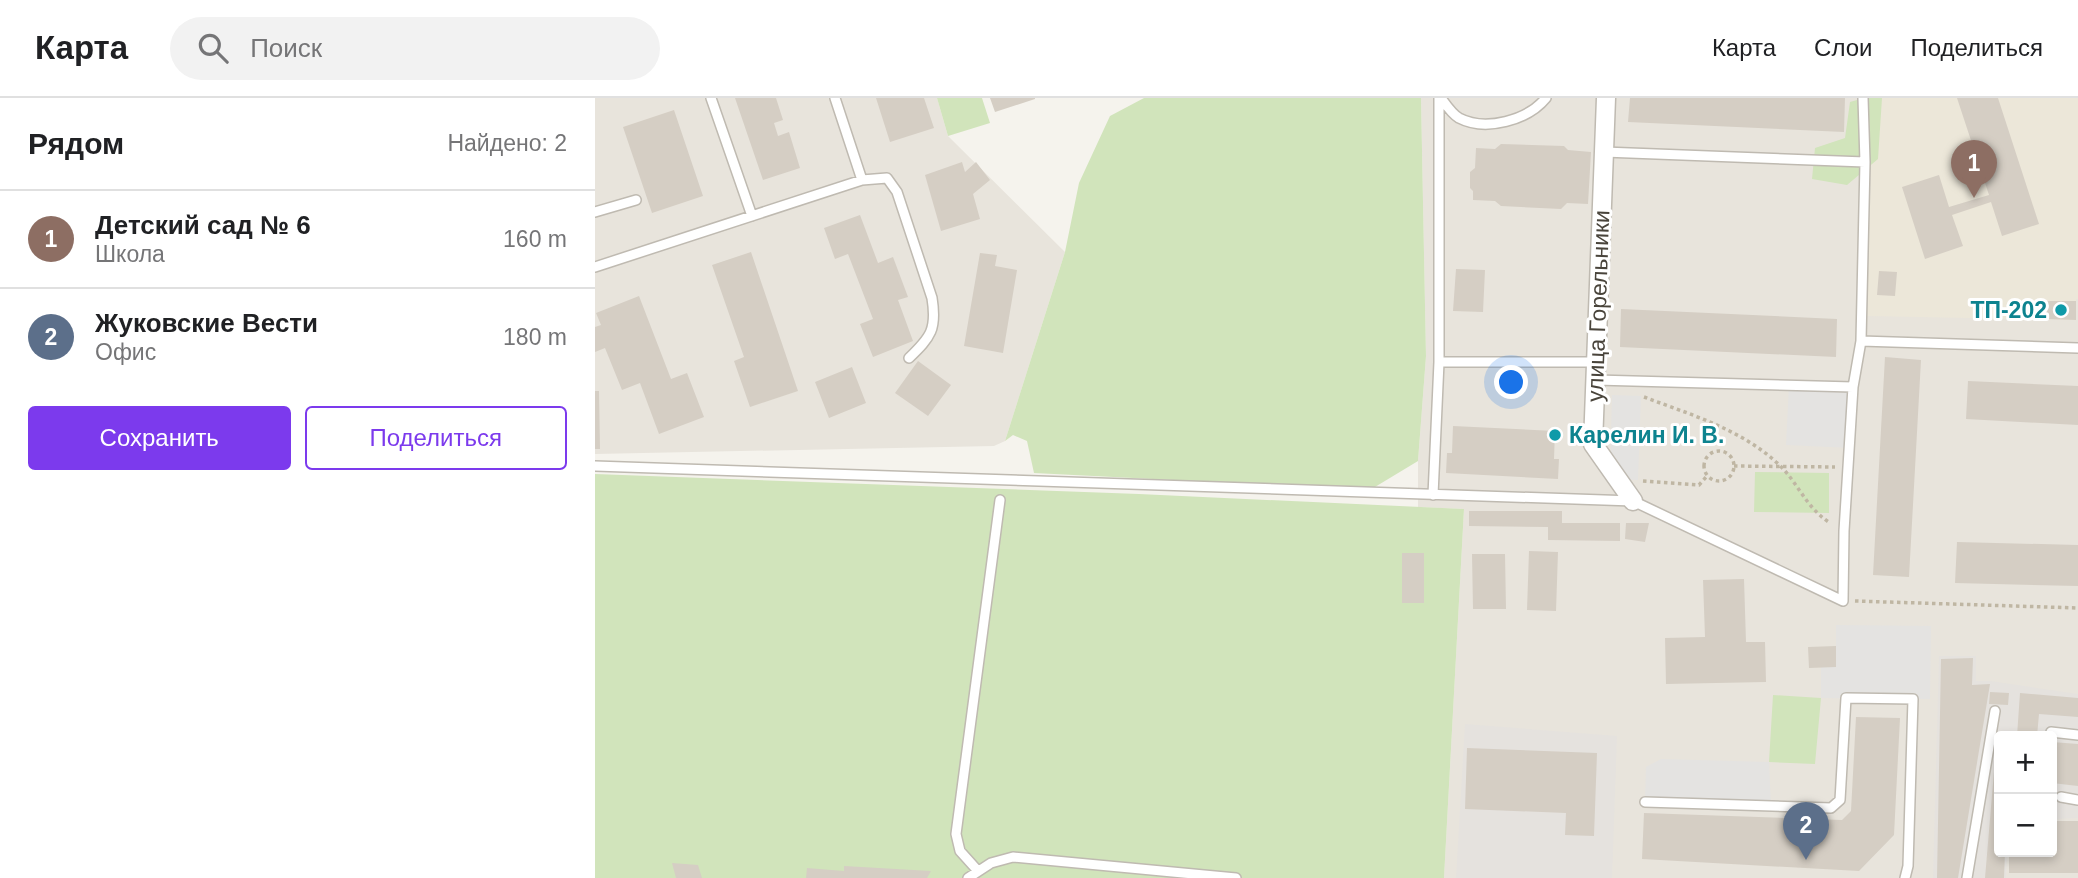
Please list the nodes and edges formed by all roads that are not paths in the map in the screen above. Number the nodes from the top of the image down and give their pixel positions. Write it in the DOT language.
graph roads {
  1 [pos="711,98"];
  2 [pos="835,98"];
  3 [pos="1440,98"];
  4 [pos="1546,98"];
  5 [pos="1606,98"];
  6 [pos="1863,98"];
  7 [pos="1604,152"];
  8 [pos="1865,162"];
  9 [pos="862,180"];
  10 [pos="636,200"];
  11 [pos="595,212"];
  12 [pos="752,216"];
  13 [pos="595,267"];
  14 [pos="1861,341"];
  15 [pos="2078,348"];
  16 [pos="909,358"];
  17 [pos="1439,362"];
  18 [pos="1596,371"];
  19 [pos="1853,387"];
  20 [pos="595,466"];
  21 [pos="1433,495"];
  22 [pos="1000,500"];
  23 [pos="1633,500"];
  24 [pos="1995,711"];
  25 [pos="2057,733"];
  26 [pos="2078,735"];
  27 [pos="2061,797"];
  28 [pos="2078,800"];
  29 [pos="1645,802"];
  30 [pos="978,871"];
  31 [pos="968,878"];
  32 [pos="1236,878"];
  33 [pos="1905,878"];
  34 [pos="1967,878"];
  1 -- 12 [label="lane"];
  2 -- 9 [label="lane"];
  3 -- 4 [label="lane"];
  3 -- 17 [label="lane"];
  5 -- 7 [label="street, улица Горельники"];
  6 -- 8 [label="lane"];
  7 -- 8 [label="lane"];
  7 -- 18 [label="street, улица Горельники"];
  8 -- 14 [label="lane"];
  9 -- 12 [label="lane"];
  9 -- 16 [label="lane"];
  10 -- 11 [label="lane"];
  12 -- 13 [label="lane"];
  14 -- 15 [label="lane"];
  14 -- 19 [label="lane"];
  17 -- 18 [label="lane"];
  17 -- 21 [label="lane"];
  18 -- 19 [label="lane"];
  18 -- 23 [label="street, улица Горельники"];
  19 -- 23 [label="lane"];
  20 -- 21 [label="lane"];
  21 -- 23 [label="lane"];
  22 -- 30 [label="lane"];
  24 -- 34 [label="lane"];
  25 -- 26 [label="lane"];
  27 -- 28 [label="lane"];
  29 -- 33 [label="lane"];
  30 -- 31 [label="lane"];
  30 -- 32 [label="lane"];
}
